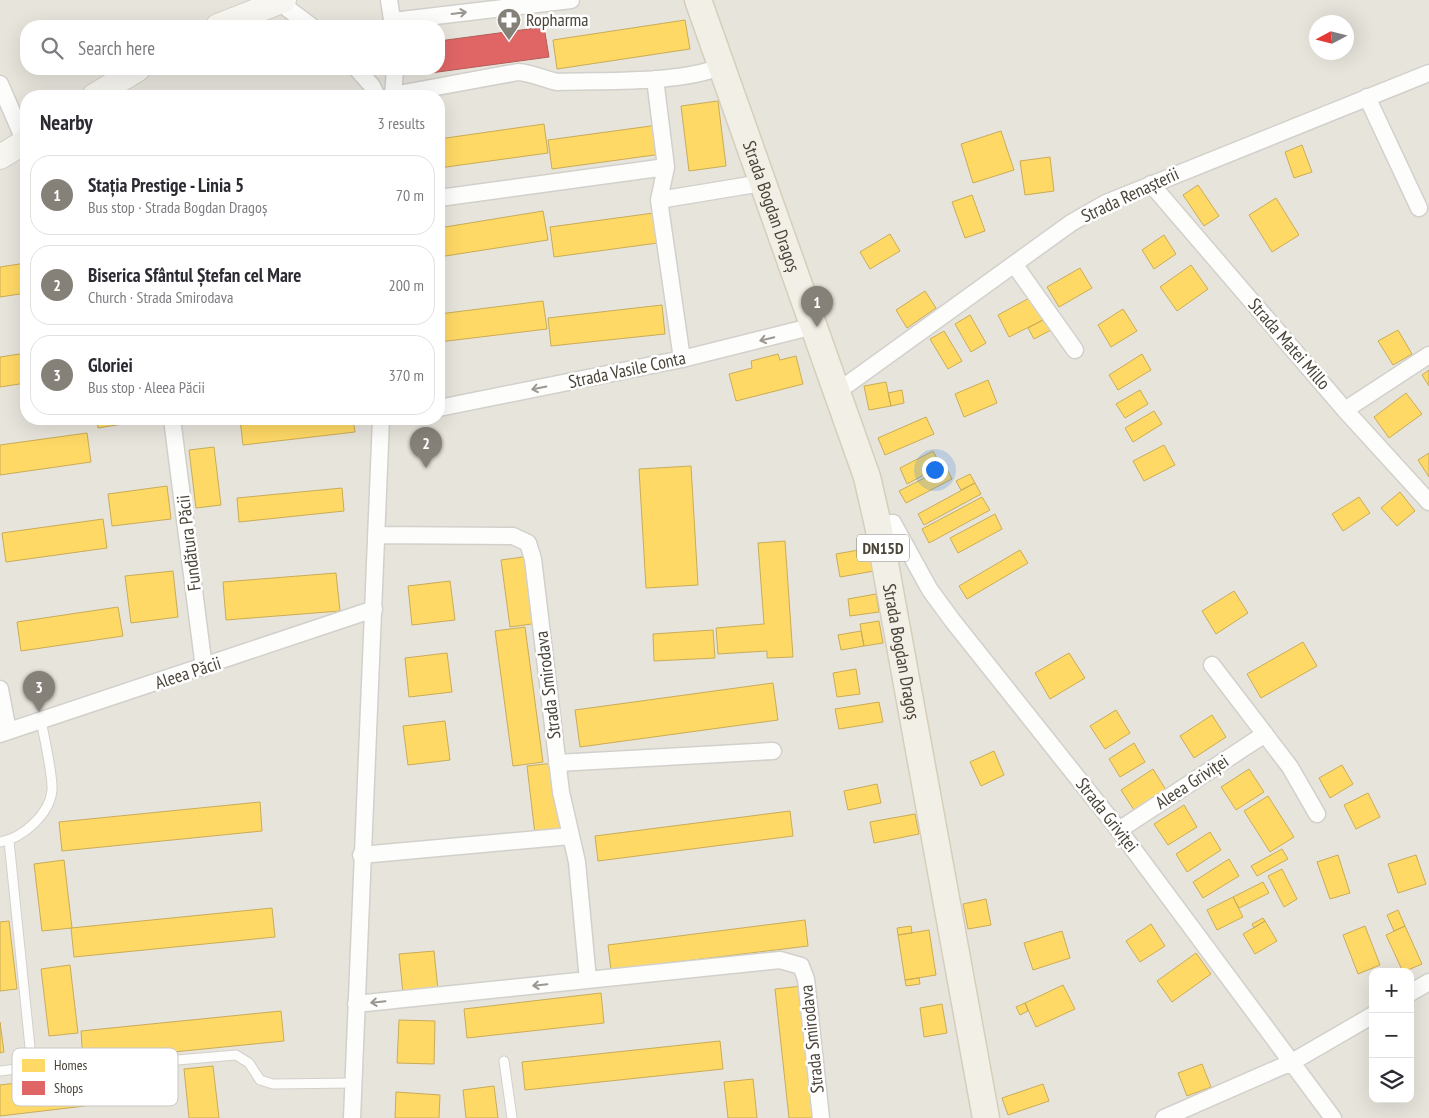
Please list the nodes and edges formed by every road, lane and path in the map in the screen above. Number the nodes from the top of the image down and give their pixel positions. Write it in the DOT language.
graph roads {
  1 [pos="389,0"];
  2 [pos="572,0"];
  3 [pos="698,0"];
  4 [pos="282,1"];
  5 [pos="233,20"];
  6 [pos="303,20"];
  7 [pos="392,20"];
  8 [pos="423,20"];
  9 [pos="722,66"];
  10 [pos="1429,73"];
  11 [pos="129,75"];
  12 [pos="362,75"];
  13 [pos="393,75"];
  14 [pos="655,79"];
  15 [pos="0,84"];
  16 [pos="106,90"];
  17 [pos="378,90"];
  18 [pos="390,90"];
  19 [pos="420,90"];
  20 [pos="1366,98"];
  21 [pos="20,128"];
  22 [pos="20,145"];
  23 [pos="0,157"];
  24 [pos="666,167"];
  25 [pos="761,181"];
  26 [pos="1151,184"];
  27 [pos="445,197"];
  28 [pos="659,200"];
  29 [pos="1419,208"];
  30 [pos="1014,264"];
  31 [pos="814,326"];
  32 [pos="1075,350"];
  33 [pos="1429,355"];
  34 [pos="682,359"];
  35 [pos="836,388"];
  36 [pos="445,407"];
  37 [pos="1345,410"];
  38 [pos="173,425"];
  39 [pos="382,425"];
  40 [pos="1427,496"];
  41 [pos="878,525"];
  42 [pos="376,536"];
  43 [pos="374,610"];
  44 [pos="1212,665"];
  45 [pos="204,668"];
  46 [pos="0,689"];
  47 [pos="41,720"];
  48 [pos="4,733"];
  49 [pos="1265,734"];
  50 [pos="773,751"];
  51 [pos="557,762"];
  52 [pos="1317,814"];
  53 [pos="1120,830"];
  54 [pos="571,836"];
  55 [pos="5,842"];
  56 [pos="361,855"];
  57 [pos="588,980"];
  58 [pos="1429,982"];
  59 [pos="1414,991"];
  60 [pos="356,1004"];
  61 [pos="1369,1017"];
  62 [pos="30,1048"];
  63 [pos="178,1060"];
  64 [pos="504,1061"];
  65 [pos="1292,1062"];
  66 [pos="353,1083"];
  67 [pos="352,1118"];
  68 [pos="512,1118"];
  69 [pos="821,1118"];
  70 [pos="986,1118"];
  71 [pos="1164,1118"];
  72 [pos="1333,1118"];
  1 -- 7 [label="street"];
  8 -- 2 [label="street, one-way"];
  3 -- 9 [label="main road, Strada Bogdan Dragoș / DN15D"];
  4 -- 5 [label="main road"];
  4 -- 6 [label="street"];
  9 -- 14 [label="street"];
  9 -- 25 [label="main road, Strada Bogdan Dragoș / DN15D"];
  10 -- 20 [label="street, Strada Renașterii"];
  11 -- 16 [label="main road"];
  12 -- 17 [label="street"];
  13 -- 18 [label="street"];
  14 -- 19 [label="street"];
  14 -- 24 [label="street"];
  15 -- 21 [label="street"];
  20 -- 26 [label="street, Strada Renașterii"];
  20 -- 29 [label="street"];
  22 -- 23 [label="main road"];
  24 -- 27 [label="street"];
  24 -- 28 [label="street"];
  25 -- 28 [label="street"];
  25 -- 31 [label="main road, Strada Bogdan Dragoș / DN15D"];
  26 -- 30 [label="street, Strada Renașterii"];
  26 -- 37 [label="street, Strada Matei Millo"];
  28 -- 34 [label="street"];
  30 -- 32 [label="street"];
  30 -- 35 [label="street, Strada Renașterii"];
  31 -- 34 [label="street, Strada Vasile Conta, one-way"];
  31 -- 35 [label="main road, Strada Bogdan Dragoș / DN15D"];
  33 -- 37 [label="street"];
  34 -- 36 [label="street, Strada Vasile Conta, one-way"];
  35 -- 41 [label="main road, Strada Bogdan Dragoș / DN15D"];
  37 -- 40 [label="street, Strada Matei Millo"];
  38 -- 45 [label="street, Fundătura Păcii"];
  39 -- 42 [label="street"];
  41 -- 53 [label="street, Strada Griviței"];
  41 -- 70 [label="main road, Strada Bogdan Dragoș / DN15D"];
  42 -- 43 [label="street"];
  42 -- 51 [label="street, Strada Smirodava"];
  43 -- 45 [label="street, Aleea Păcii"];
  43 -- 56 [label="street"];
  44 -- 49 [label="street"];
  45 -- 47 [label="street, Aleea Păcii"];
  46 -- 48 [label="street"];
  47 -- 48 [label="street, Aleea Păcii"];
  47 -- 55 [label="lane"];
  49 -- 52 [label="street"];
  49 -- 53 [label="street, Aleea Griviței"];
  50 -- 51 [label="street"];
  51 -- 54 [label="street, Strada Smirodava"];
  53 -- 65 [label="street, Strada Griviței"];
  54 -- 56 [label="street"];
  54 -- 57 [label="street, Strada Smirodava"];
  55 -- 62 [label="lane"];
  56 -- 60 [label="street"];
  57 -- 60 [label="street, Strada Smirodava, one-way"];
  57 -- 69 [label="street, Strada Smirodava"];
  58 -- 59 [label="street"];
  60 -- 66 [label="street"];
  61 -- 65 [label="street"];
  63 -- 66 [label="lane"];
  64 -- 68 [label="lane"];
  65 -- 71 [label="street"];
  65 -- 72 [label="street, Strada Griviței"];
  66 -- 67 [label="street"];
}
